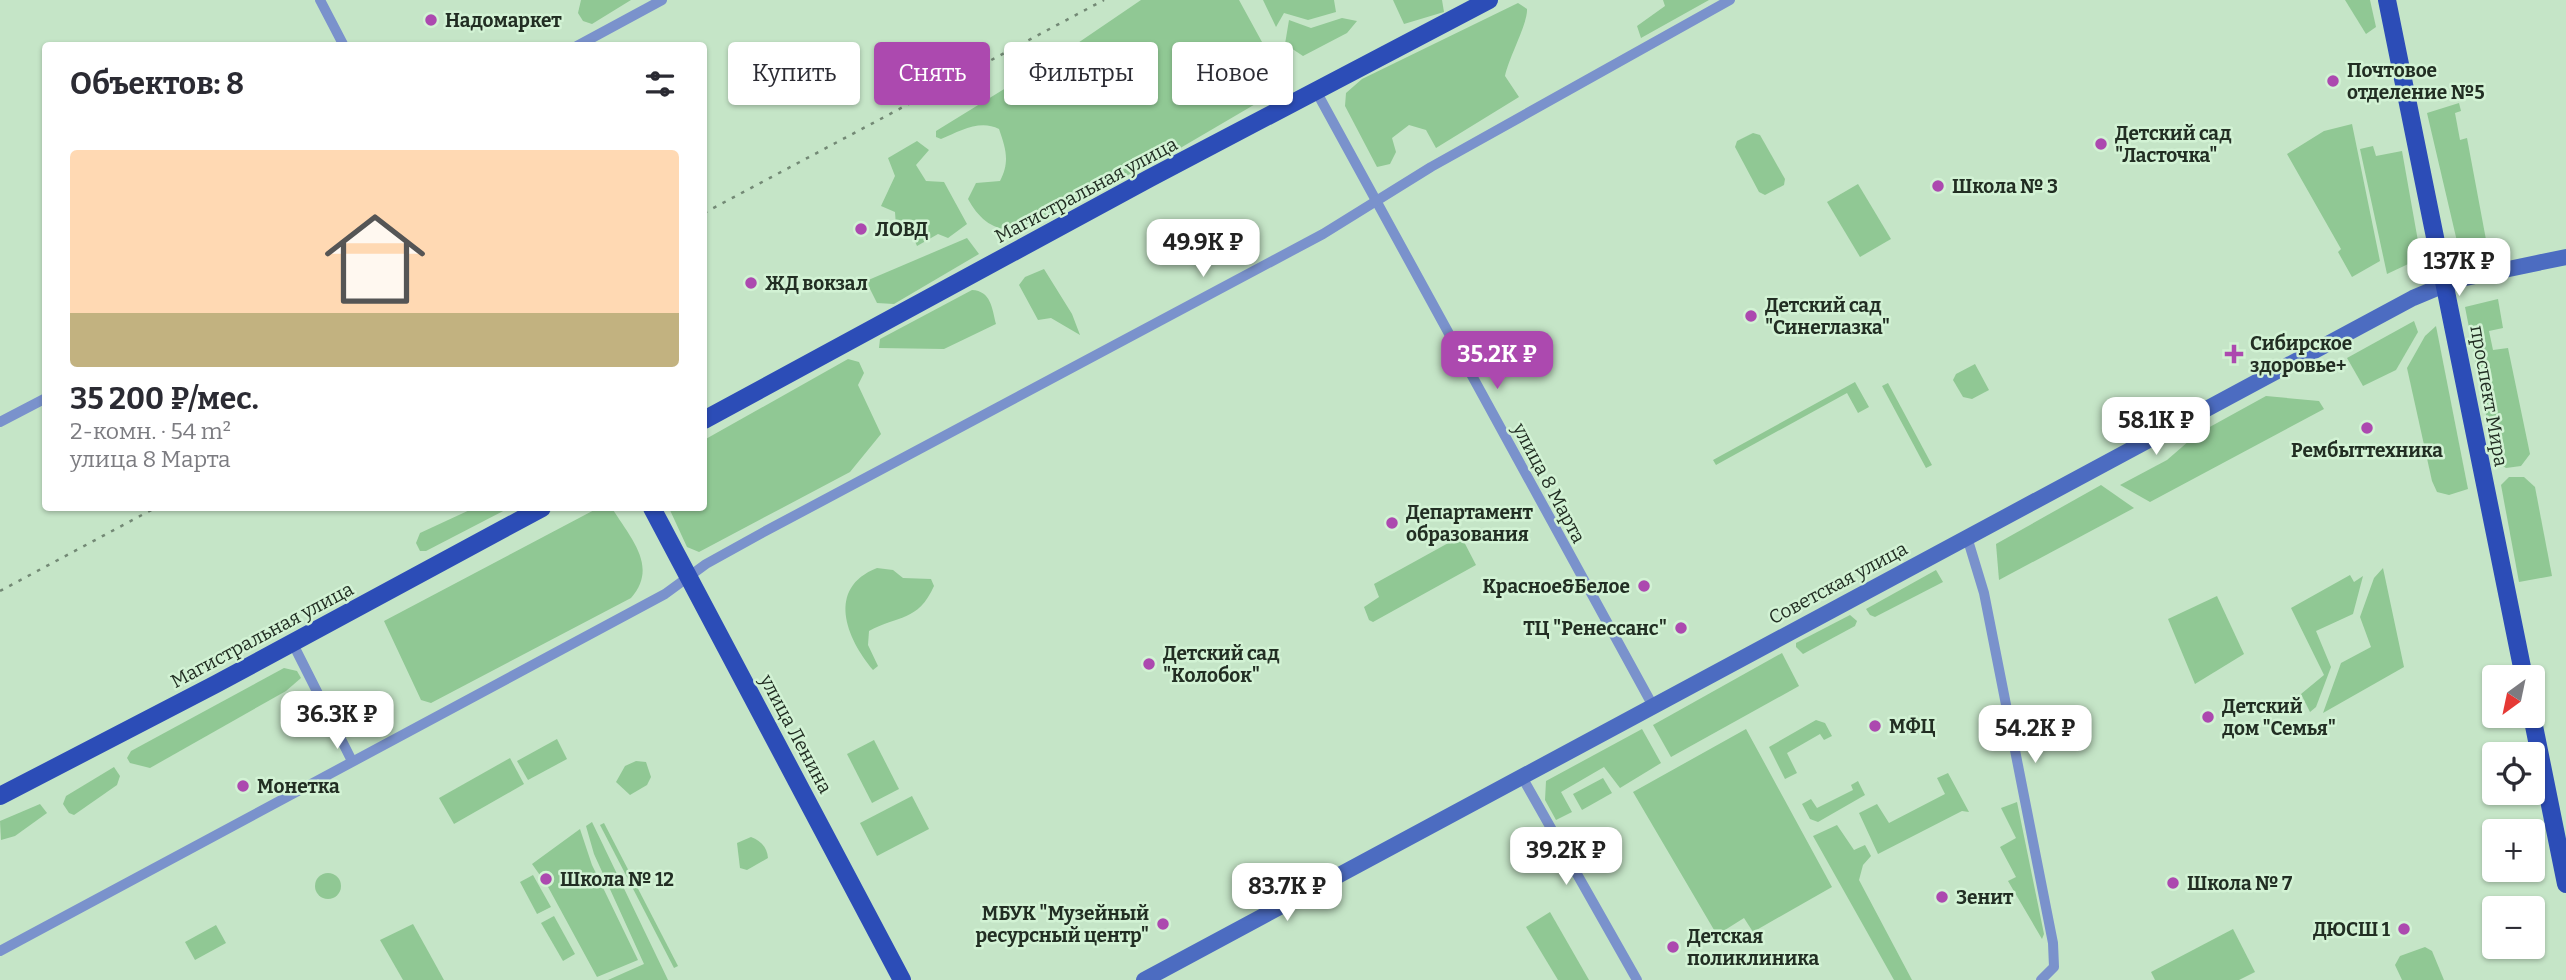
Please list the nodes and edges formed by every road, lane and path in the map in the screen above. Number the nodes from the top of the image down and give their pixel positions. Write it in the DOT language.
graph roads {
  1 [pos="320,0"];
  2 [pos="662,0"];
  3 [pos="1489,0"];
  4 [pos="1730,0"];
  5 [pos="2387,0"];
  6 [pos="342,42"];
  7 [pos="584,42"];
  8 [pos="1316,91"];
  9 [pos="1376,201"];
  10 [pos="2566,257"];
  11 [pos="2446,283"];
  12 [pos="42,400"];
  13 [pos="707,418"];
  14 [pos="0,422"];
  15 [pos="536,511"];
  16 [pos="654,511"];
  17 [pos="1967,537"];
  18 [pos="689,577"];
  19 [pos="292,642"];
  20 [pos="2522,665"];
  21 [pos="1653,706"];
  22 [pos="2534,728"];
  23 [pos="352,761"];
  24 [pos="1522,777"];
  25 [pos="0,796"];
  26 [pos="2566,884"];
  27 [pos="0,951"];
  28 [pos="902,980"];
  29 [pos="1144,980"];
  30 [pos="1637,980"];
  31 [pos="2041,980"];
  1 -- 6 [label="street"];
  2 -- 7 [label="street"];
  3 -- 8 [label="main road, Магистральная улица"];
  4 -- 9 [label="street"];
  5 -- 11 [label="main road, проспект Мира"];
  8 -- 9 [label="street, улица 8 Марта"];
  8 -- 13 [label="main road, Магистральная улица"];
  9 -- 18 [label="street"];
  9 -- 21 [label="street, улица 8 Марта"];
  10 -- 11 [label="main road, Советская улица"];
  11 -- 17 [label="main road, Советская улица"];
  11 -- 20 [label="main road, проспект Мира"];
  12 -- 14 [label="street"];
  15 -- 19 [label="main road, Магистральная улица"];
  16 -- 18 [label="main road, улица Ленина"];
  17 -- 21 [label="main road, Советская улица"];
  17 -- 31 [label="street"];
  18 -- 23 [label="street"];
  18 -- 28 [label="main road, улица Ленина"];
  19 -- 23 [label="street"];
  19 -- 25 [label="main road, Магистральная улица"];
  21 -- 24 [label="main road, Советская улица"];
  22 -- 26 [label="main road"];
  23 -- 27 [label="street"];
  24 -- 29 [label="main road, Советская улица"];
  24 -- 30 [label="street"];
}
